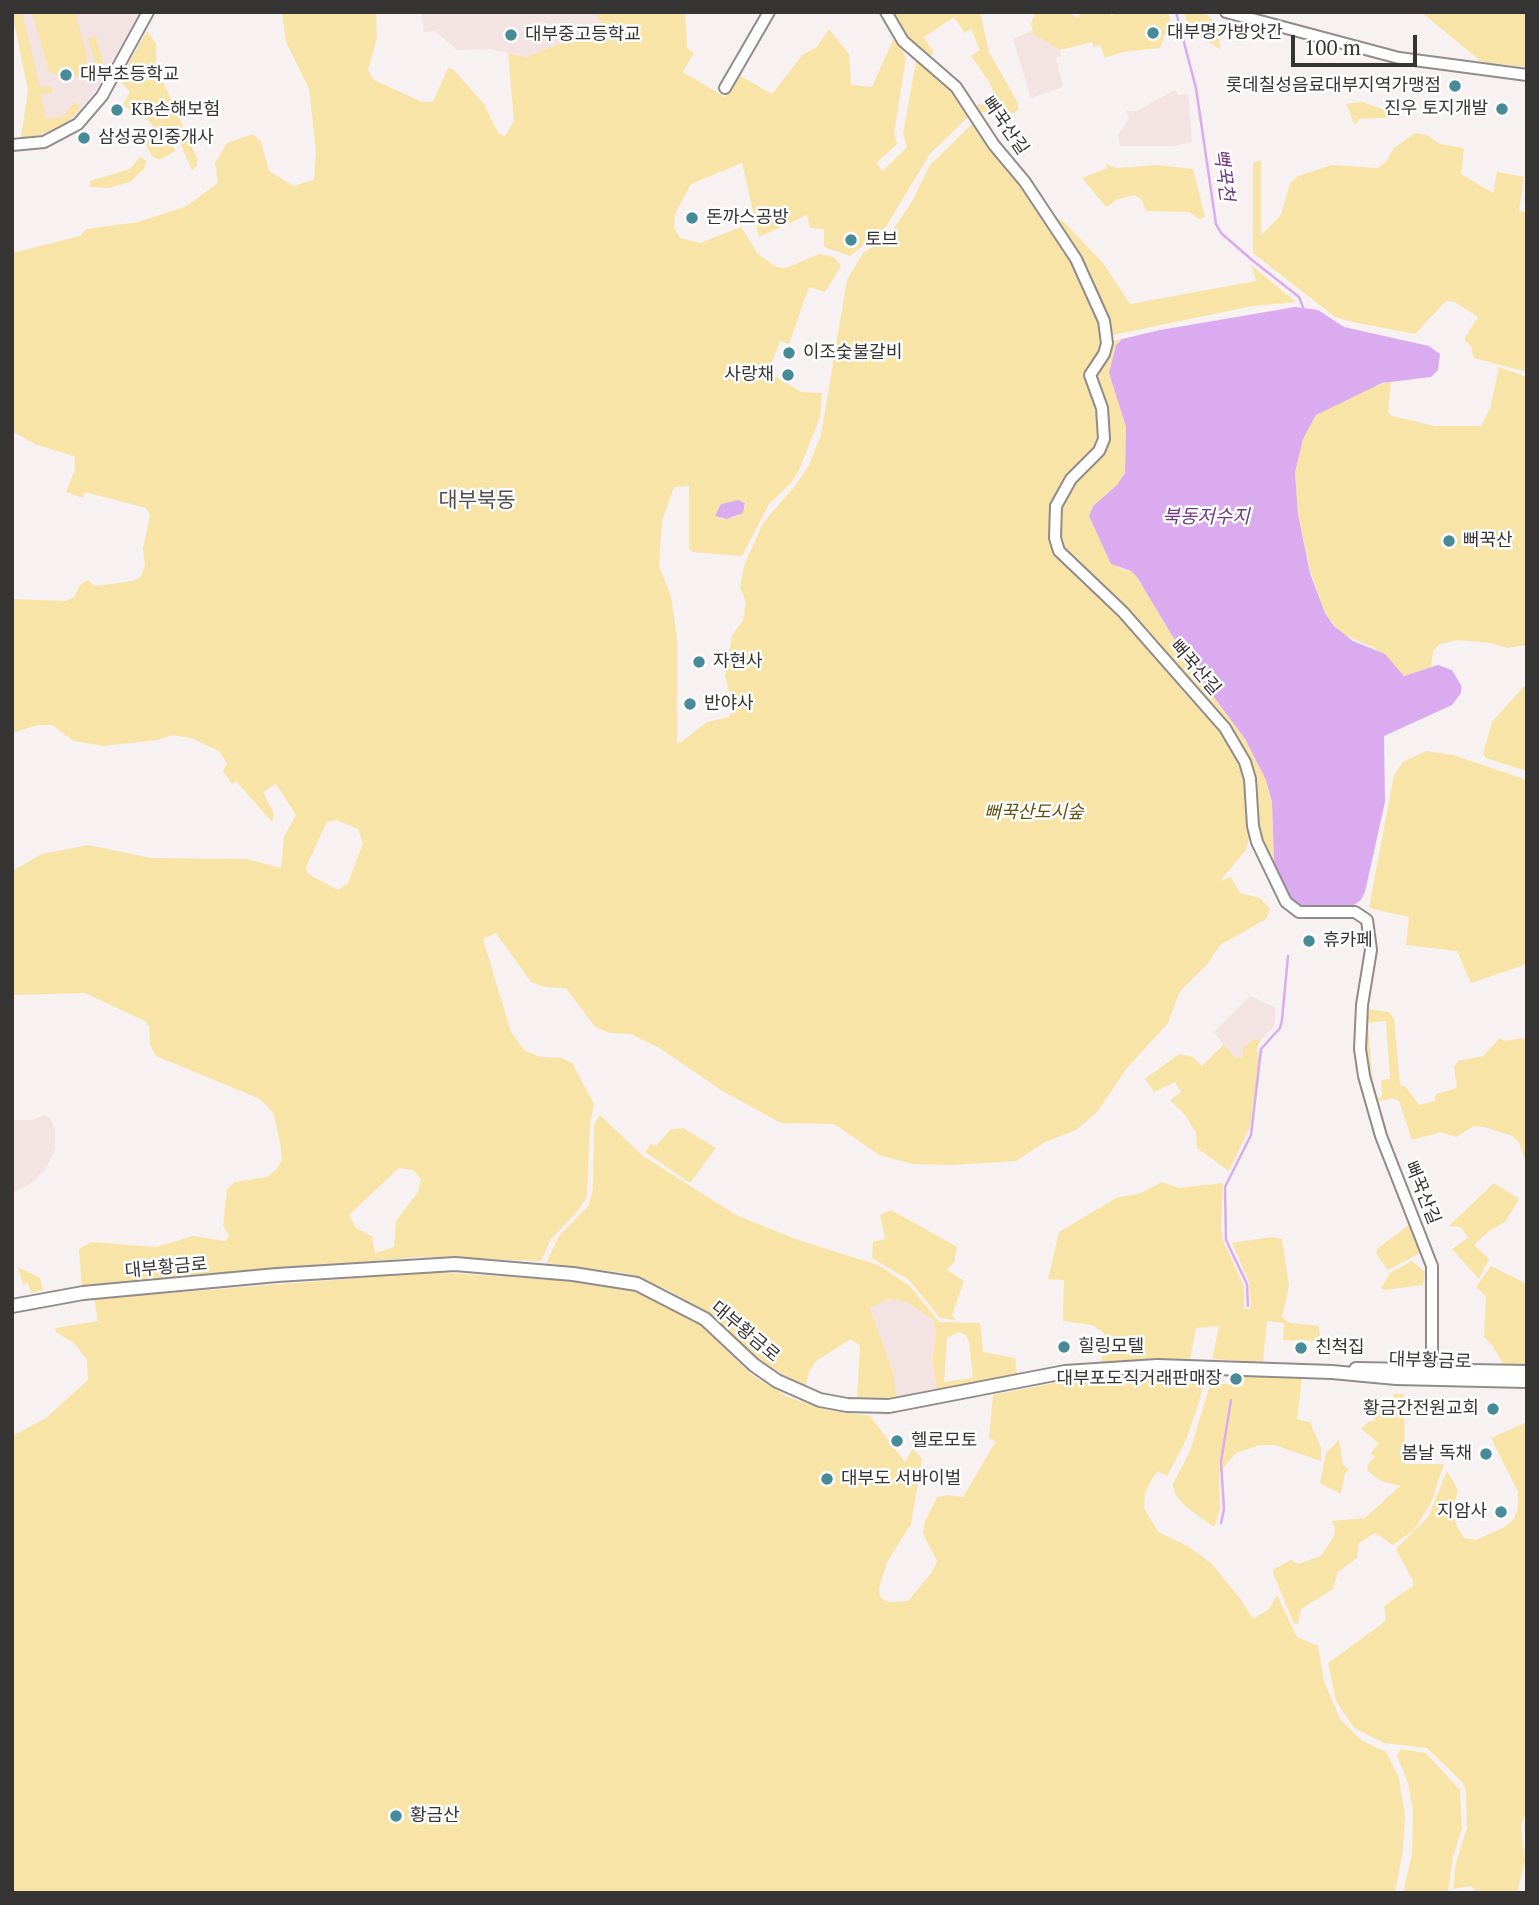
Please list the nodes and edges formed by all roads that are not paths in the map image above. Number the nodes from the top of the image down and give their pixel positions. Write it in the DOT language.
graph roads {
  1 [pos="148,12"];
  2 [pos="769,12"];
  3 [pos="886,12"];
  4 [pos="1226,12"];
  5 [pos="1527,75"];
  6 [pos="725,88"];
  7 [pos="12,145"];
  8 [pos="12,1306"];
  9 [pos="1527,1371"];
  10 [pos="1432,1375"];
  11 [pos="1527,1381"];
  1 -- 7 [label="street"];
  2 -- 6 [label="street"];
  3 -- 10 [label="street, 뻐꾹산길"];
  4 -- 5 [label="street"];
  8 -- 10 [label="main road, 대부황금로"];
  9 -- 10 [label="main road, 대부황금로"];
  10 -- 11 [label="main road, 대부황금로"];
}
